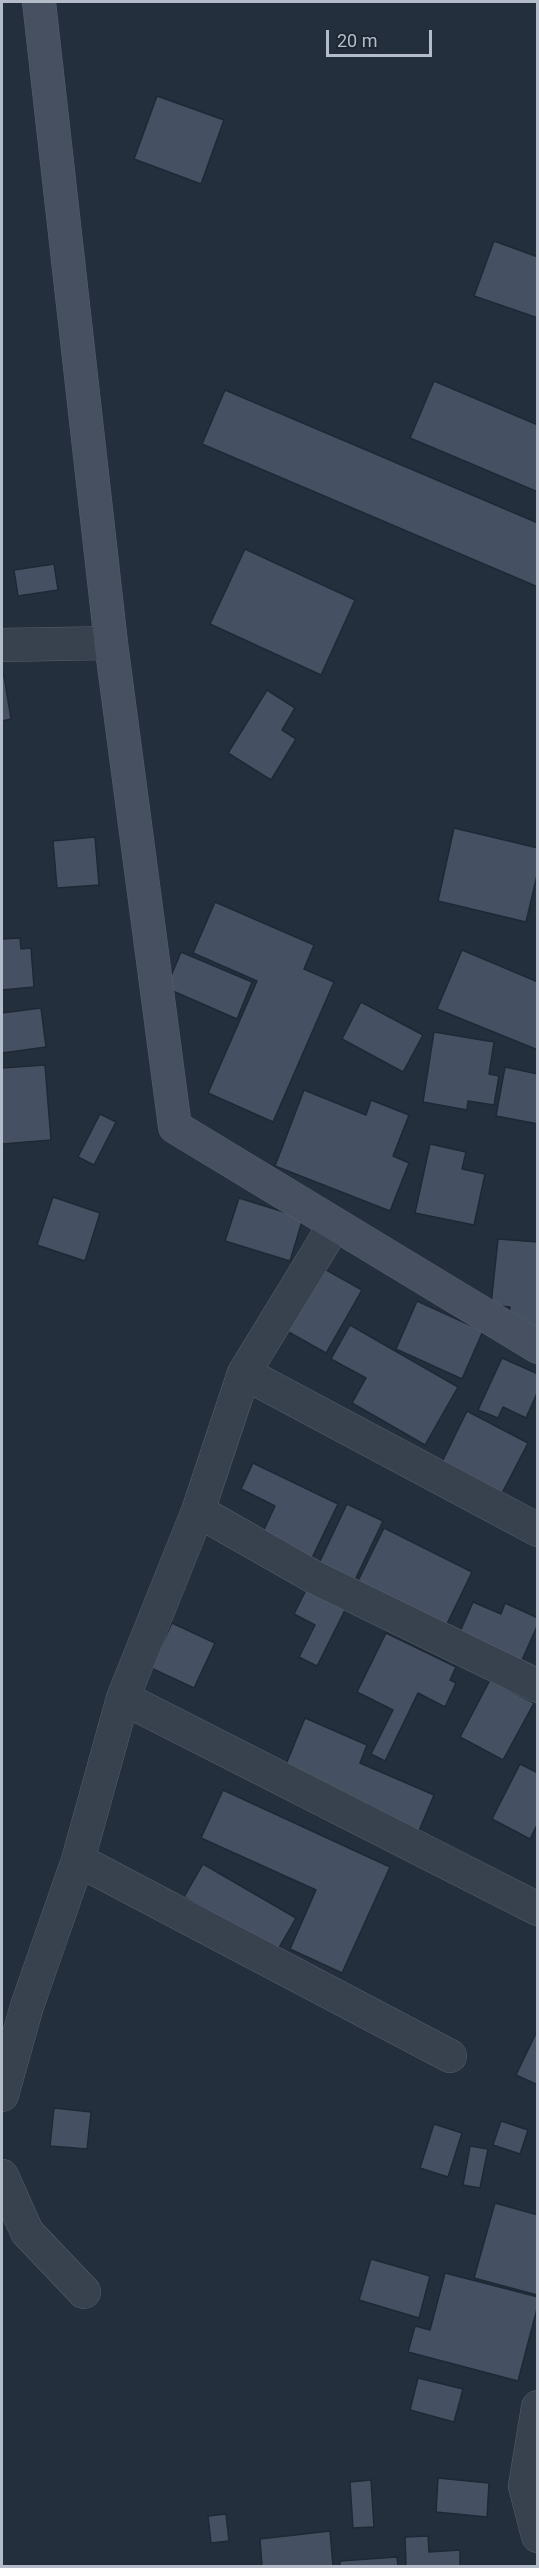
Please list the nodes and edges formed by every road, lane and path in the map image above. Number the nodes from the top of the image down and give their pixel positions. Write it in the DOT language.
graph roads {
  1 [pos="39,2"];
  2 [pos="111,643"];
  3 [pos="2,645"];
  4 [pos="335,1224"];
  5 [pos="537,1347"];
  6 [pos="244,1373"];
  7 [pos="198,1511"];
  8 [pos="537,1530"];
  9 [pos="537,1686"];
  10 [pos="123,1698"];
  11 [pos="78,1860"];
  12 [pos="537,1909"];
  13 [pos="450,2056"];
  14 [pos="2,2095"];
  15 [pos="2,2176"];
  16 [pos="84,2292"];
  17 [pos="537,2407"];
  18 [pos="537,2536"];
  1 -- 2 [label="street"];
  2 -- 3 [label="street"];
  2 -- 4 [label="street"];
  4 -- 5 [label="street"];
  4 -- 6 [label="street"];
  6 -- 7 [label="street"];
  6 -- 8 [label="street"];
  7 -- 9 [label="street"];
  7 -- 10 [label="street"];
  10 -- 11 [label="street"];
  10 -- 12 [label="street"];
  11 -- 13 [label="street"];
  11 -- 14 [label="street"];
  15 -- 16 [label="street"];
  17 -- 18 [label="street"];
}
